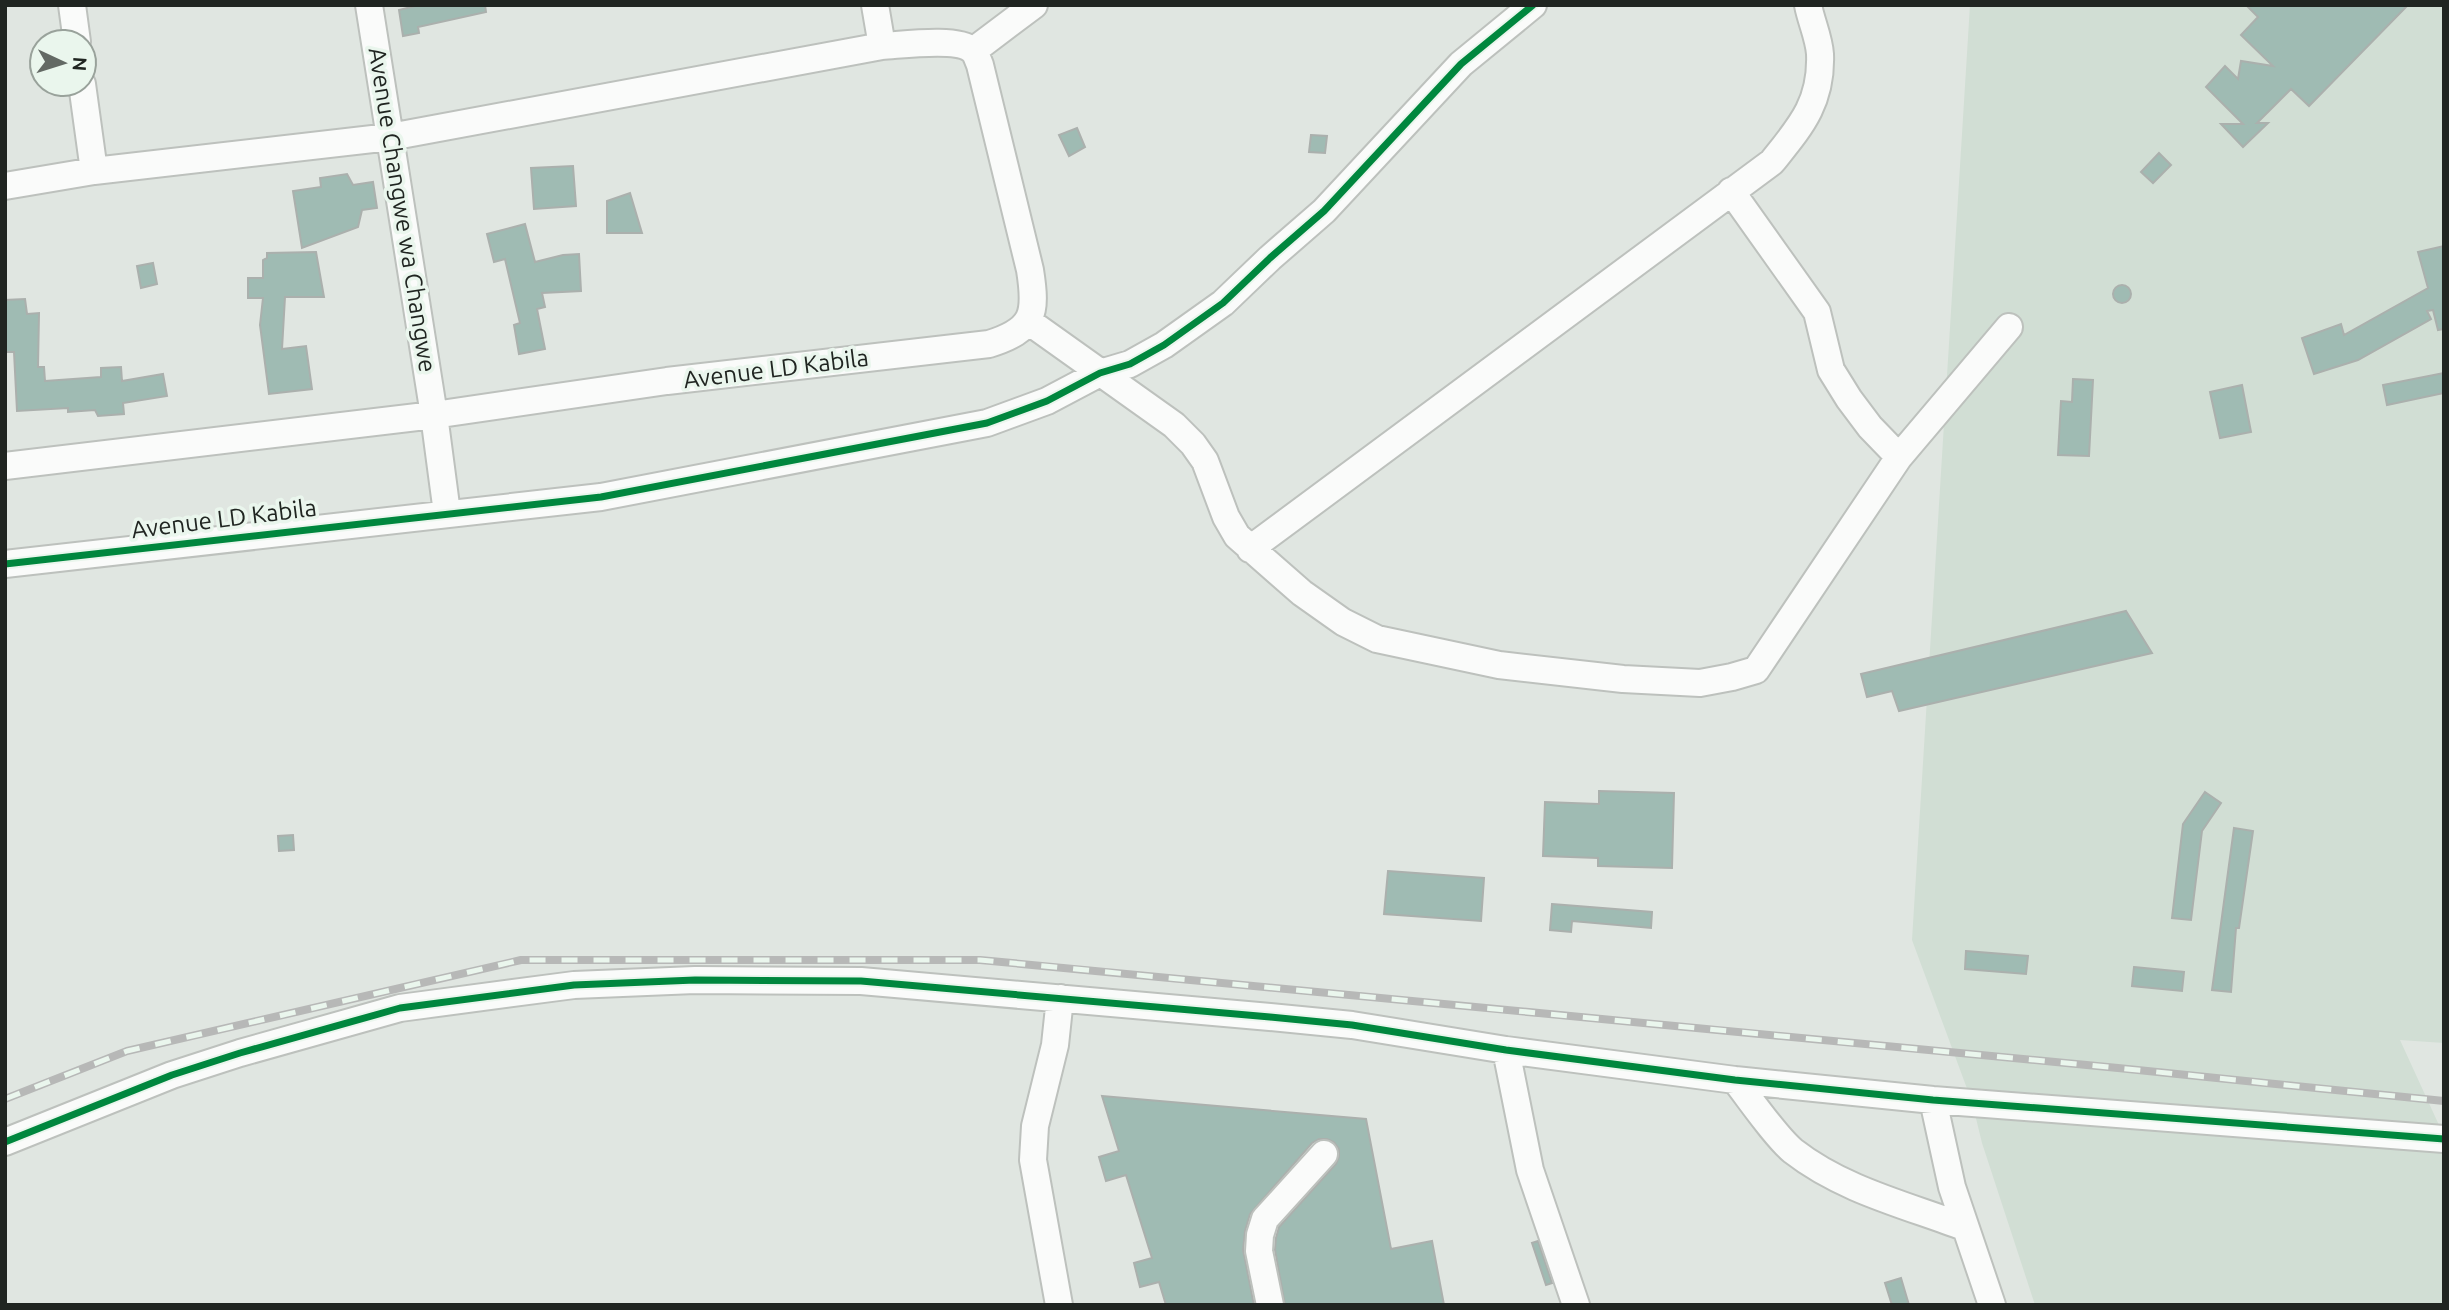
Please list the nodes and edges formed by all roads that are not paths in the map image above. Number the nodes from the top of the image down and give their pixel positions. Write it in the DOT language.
graph roads {
  1 [pos="72,5"];
  2 [pos="369,5"];
  3 [pos="875,5"];
  4 [pos="1034,5"];
  5 [pos="1533,5"];
  6 [pos="1808,5"];
  7 [pos="74,28"];
  8 [pos="882,47"];
  9 [pos="973,51"];
  10 [pos="84,98"];
  11 [pos="390,136"];
  12 [pos="94,171"];
  13 [pos="5,187"];
  14 [pos="1731,191"];
  15 [pos="1028,321"];
  16 [pos="2009,327"];
  17 [pos="1100,373"];
  18 [pos="434,415"];
  19 [pos="1899,457"];
  20 [pos="5,467"];
  21 [pos="447,513"];
  22 [pos="1250,549"];
  23 [pos="5,564"];
  24 [pos="1060,998"];
  25 [pos="1506,1050"];
  26 [pos="1735,1080"];
  27 [pos="1933,1100"];
  28 [pos="2444,1139"];
  29 [pos="5,1142"];
  30 [pos="1324,1154"];
  31 [pos="1964,1227"];
  32 [pos="1059,1305"];
  33 [pos="1270,1305"];
  34 [pos="1576,1305"];
  35 [pos="1992,1305"];
  1 -- 7 [label="street"];
  2 -- 11 [label="street, Avenue Changwe wa Changwe"];
  3 -- 8 [label="street"];
  4 -- 9 [label="street"];
  5 -- 17 [label="street, Avenue LD Kabila"];
  6 -- 14 [label="street"];
  8 -- 9 [label="street"];
  8 -- 11 [label="street"];
  9 -- 15 [label="street"];
  10 -- 12 [label="street"];
  11 -- 12 [label="street"];
  11 -- 18 [label="street, Avenue Changwe wa Changwe"];
  12 -- 13 [label="street"];
  14 -- 19 [label="street"];
  14 -- 22 [label="street"];
  15 -- 17 [label="street"];
  15 -- 18 [label="street, Avenue LD Kabila"];
  16 -- 19 [label="street"];
  17 -- 21 [label="street, Avenue LD Kabila"];
  17 -- 22 [label="street"];
  18 -- 20 [label="street, Avenue LD Kabila"];
  18 -- 21 [label="street"];
  19 -- 22 [label="street"];
  21 -- 23 [label="street, Avenue LD Kabila"];
  24 -- 25 [label="street"];
  24 -- 29 [label="street"];
  24 -- 32 [label="street"];
  25 -- 26 [label="street"];
  25 -- 34 [label="street"];
  26 -- 27 [label="street"];
  26 -- 31 [label="street"];
  27 -- 28 [label="street"];
  27 -- 31 [label="street"];
  30 -- 33 [label="street"];
  31 -- 35 [label="street"];
}
